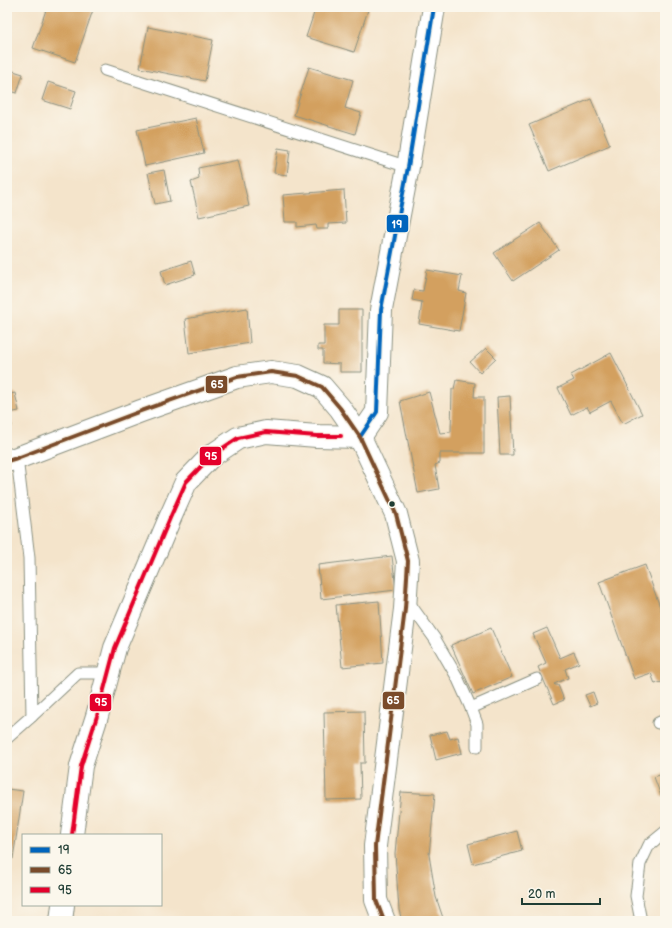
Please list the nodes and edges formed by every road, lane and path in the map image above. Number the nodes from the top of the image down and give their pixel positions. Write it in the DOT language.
graph roads {
  1 [pos="434,7"];
  2 [pos="105,70"];
  3 [pos="408,167"];
  4 [pos="360,437"];
  5 [pos="12,460"];
  6 [pos="406,598"];
  7 [pos="108,673"];
  8 [pos="537,679"];
  9 [pos="471,708"];
  10 [pos="32,716"];
  11 [pos="7,738"];
  12 [pos="477,746"];
  13 [pos="665,832"];
  14 [pos="72,834"];
  15 [pos="63,906"];
  16 [pos="61,921"];
  17 [pos="384,921"];
  18 [pos="641,921"];
  1 -- 3 [label="street"];
  2 -- 3 [label="lane"];
  3 -- 4 [label="street"];
  4 -- 5 [label="street"];
  4 -- 6 [label="street"];
  4 -- 7 [label="street"];
  5 -- 10 [label="lane"];
  6 -- 9 [label="lane"];
  6 -- 17 [label="street"];
  7 -- 10 [label="lane"];
  7 -- 14 [label="street"];
  8 -- 9 [label="lane"];
  9 -- 12 [label="lane"];
  10 -- 11 [label="lane"];
  13 -- 18 [label="lane"];
  15 -- 16 [label="street"];
}
